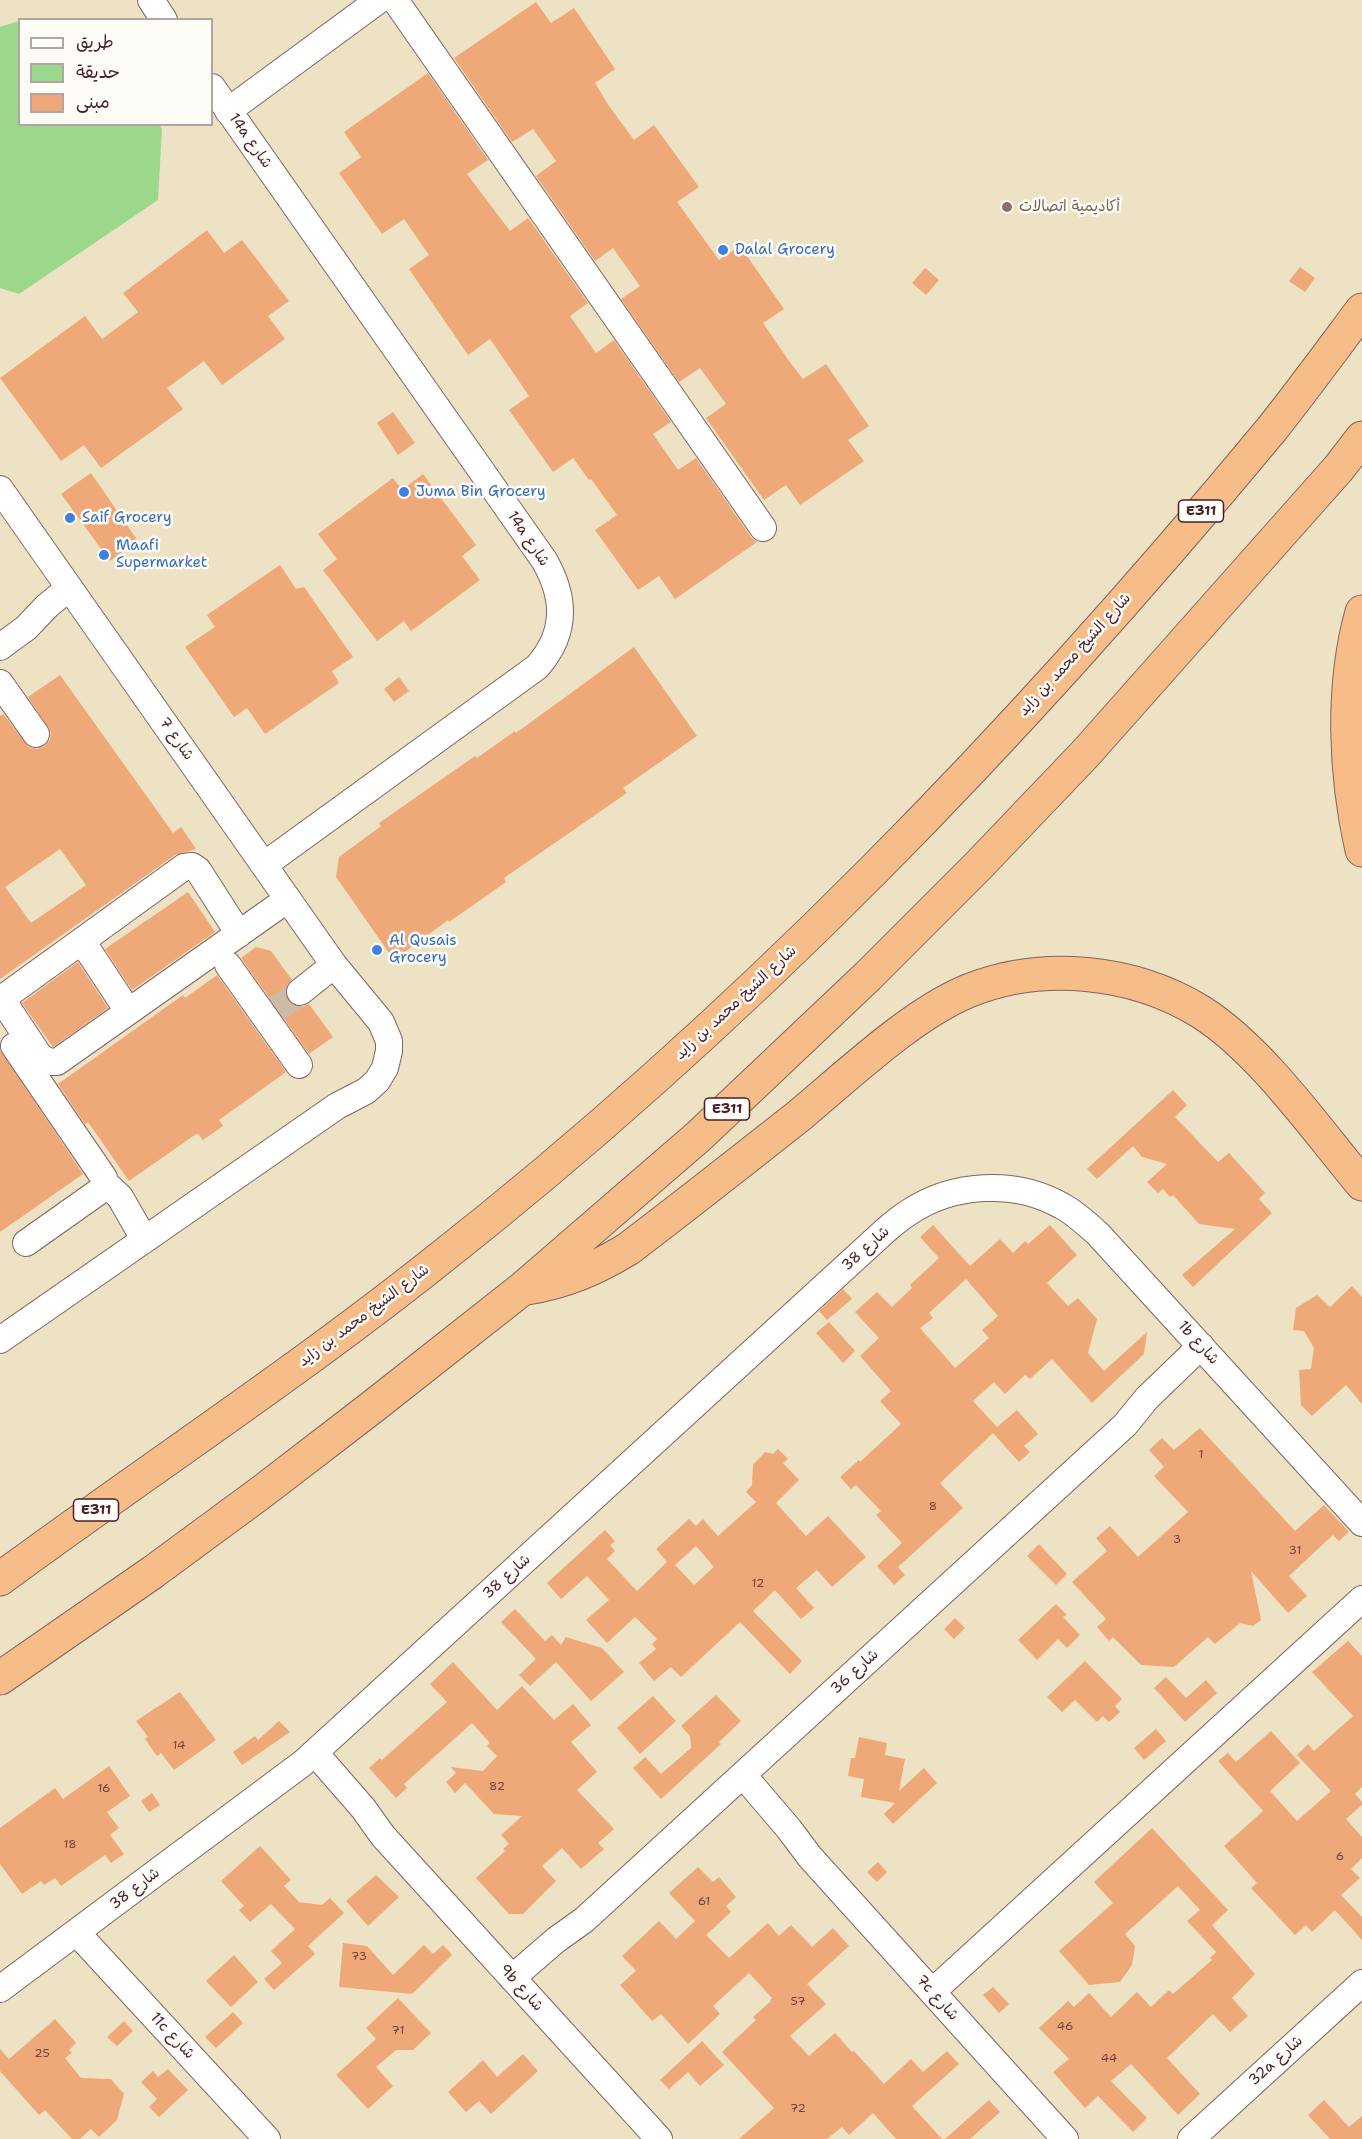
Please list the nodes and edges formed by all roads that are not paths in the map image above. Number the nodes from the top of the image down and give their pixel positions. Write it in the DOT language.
graph roads {
  1 [pos="151,0"];
  2 [pos="379,0"];
  3 [pos="395,0"];
  4 [pos="163,18"];
  5 [pos="213,88"];
  6 [pos="228,111"];
  7 [pos="1362,310"];
  8 [pos="1362,438"];
  9 [pos="0,489"];
  10 [pos="763,528"];
  11 [pos="74,595"];
  12 [pos="1362,612"];
  13 [pos="0,647"];
  14 [pos="0,683"];
  15 [pos="36,734"];
  16 [pos="1362,850"];
  17 [pos="264,865"];
  18 [pos="288,899"];
  19 [pos="239,933"];
  20 [pos="82,941"];
  21 [pos="228,965"];
  22 [pos="334,965"];
  23 [pos="300,992"];
  24 [pos="128,1011"];
  25 [pos="0,1025"];
  26 [pos="299,1065"];
  27 [pos="105,1183"];
  28 [pos="1362,1184"];
  29 [pos="1015,1190"];
  30 [pos="144,1239"];
  31 [pos="26,1243"];
  32 [pos="522,1289"];
  33 [pos="0,1340"];
  34 [pos="1207,1353"];
  35 [pos="1362,1523"];
  36 [pos="0,1579"];
  37 [pos="1362,1599"];
  38 [pos="0,1678"];
  39 [pos="309,1758"];
  40 [pos="737,1780"];
  41 [pos="78,1933"];
  42 [pos="1362,1983"];
  43 [pos="517,1984"];
  44 [pos="0,1989"];
  45 [pos="932,1992"];
  46 [pos="267,2139"];
  47 [pos="659,2139"];
  48 [pos="1065,2139"];
  49 [pos="1191,2139"];
  1 -- 4 [label="street"];
  2 -- 6 [label="street"];
  3 -- 10 [label="street"];
  5 -- 6 [label="street, 14a شارع"];
  6 -- 17 [label="street, 14a شارع"];
  7 -- 36 [label="highway, شارع الشيخ محمد بن زايد / E311"];
  8 -- 32 [label="highway, E311"];
  9 -- 11 [label="street, شارع 7"];
  11 -- 13 [label="street"];
  11 -- 17 [label="street, شارع 7"];
  12 -- 16 [label="highway"];
  14 -- 15 [label="street"];
  17 -- 18 [label="street, شارع 7"];
  18 -- 19 [label="street"];
  18 -- 22 [label="street, شارع 7"];
  19 -- 20 [label="street"];
  19 -- 24 [label="street"];
  20 -- 24 [label="street"];
  20 -- 24 [label="street"];
  21 -- 26 [label="street"];
  22 -- 23 [label="street"];
  22 -- 30 [label="street, شارع 7"];
  25 -- 27 [label="street"];
  27 -- 30 [label="street"];
  27 -- 31 [label="street"];
  28 -- 32 [label="highway"];
  29 -- 34 [label="street, 1b شارع"];
  29 -- 39 [label="street, شارع 38"];
  30 -- 33 [label="street, شارع 7"];
  32 -- 38 [label="highway, E311"];
  34 -- 35 [label="street, 1b شارع"];
  34 -- 40 [label="street, شارع 36"];
  37 -- 45 [label="street"];
  39 -- 41 [label="street, شارع 38"];
  39 -- 43 [label="street, 9b شارع"];
  40 -- 43 [label="street, شارع 36"];
  40 -- 45 [label="street, 7c شارع"];
  41 -- 44 [label="street, شارع 38"];
  41 -- 46 [label="street, 11c شارع"];
  42 -- 49 [label="street, 32a شارع"];
  43 -- 47 [label="street, 9b شارع"];
  45 -- 48 [label="street, 7c شارع"];
}
